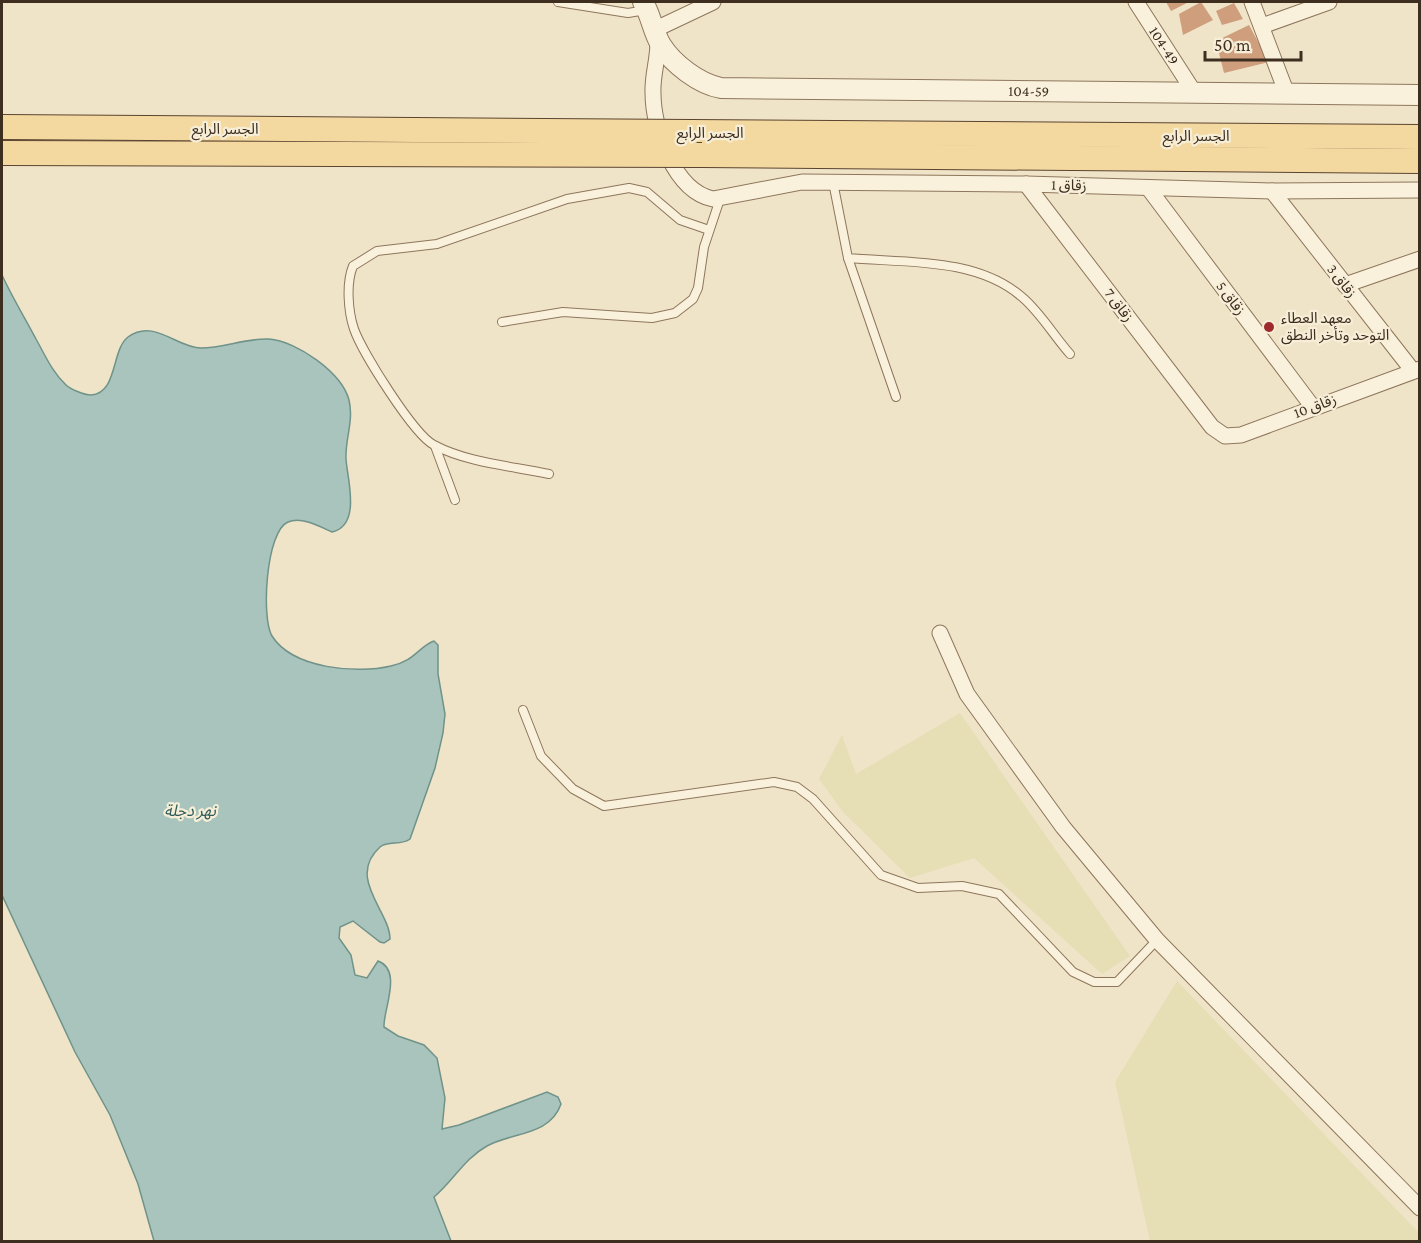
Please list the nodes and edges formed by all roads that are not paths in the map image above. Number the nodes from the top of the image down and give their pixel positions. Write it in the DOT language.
graph roads {
  1 [pos="558,2"];
  2 [pos="713,2"];
  3 [pos="1136,2"];
  4 [pos="1252,2"];
  5 [pos="1329,2"];
  6 [pos="646,5"];
  7 [pos="1262,26"];
  8 [pos="657,34"];
  9 [pos="1194,92"];
  10 [pos="1287,94"];
  11 [pos="1419,95"];
  12 [pos="2,127"];
  13 [pos="1419,137"];
  14 [pos="2,153"];
  15 [pos="1419,162"];
  16 [pos="833,182"];
  17 [pos="1026,184"];
  18 [pos="1149,189"];
  19 [pos="1272,190"];
  20 [pos="1419,190"];
  21 [pos="720,200"];
  22 [pos="709,230"];
  23 [pos="848,258"];
  24 [pos="1419,259"];
  25 [pos="1345,285"];
  26 [pos="502,322"];
  27 [pos="1070,354"];
  28 [pos="1416,370"];
  29 [pos="896,397"];
  30 [pos="1312,406"];
  31 [pos="1212,427"];
  32 [pos="435,446"];
  33 [pos="549,474"];
  34 [pos="455,500"];
  35 [pos="940,633"];
  36 [pos="523,710"];
  37 [pos="1157,940"];
  38 [pos="1419,1208"];
  1 -- 6 [label="lane"];
  2 -- 8 [label="street"];
  3 -- 9 [label="street, 104-49"];
  4 -- 7 [label="street"];
  5 -- 7 [label="street"];
  6 -- 8 [label="street, 104-59"];
  7 -- 10 [label="street"];
  8 -- 9 [label="street, 104-59"];
  8 -- 21 [label="street"];
  9 -- 10 [label="street, 104-59"];
  10 -- 11 [label="street, 104-59"];
  12 -- 13 [label="main road, الجسر الرابع, bridge"];
  14 -- 15 [label="main road, الجسر الرابع, bridge"];
  16 -- 17 [label="street, زقاق 1"];
  16 -- 21 [label="street, زقاق 1"];
  16 -- 23 [label="lane"];
  17 -- 18 [label="street, زقاق 1"];
  17 -- 31 [label="street, زقاق 7"];
  18 -- 19 [label="street, زقاق 1"];
  18 -- 30 [label="street, زقاق 5"];
  19 -- 20 [label="street, زقاق 1"];
  19 -- 25 [label="street, زقاق 3"];
  21 -- 22 [label="lane"];
  22 -- 26 [label="lane"];
  22 -- 32 [label="lane"];
  23 -- 27 [label="lane"];
  23 -- 29 [label="lane"];
  24 -- 25 [label="street"];
  25 -- 28 [label="street, زقاق 3"];
  28 -- 30 [label="street, زقاق 10"];
  30 -- 31 [label="street, زقاق 10"];
  32 -- 33 [label="lane"];
  32 -- 34 [label="lane"];
  35 -- 37 [label="street"];
  36 -- 37 [label="lane"];
  37 -- 38 [label="street"];
}
